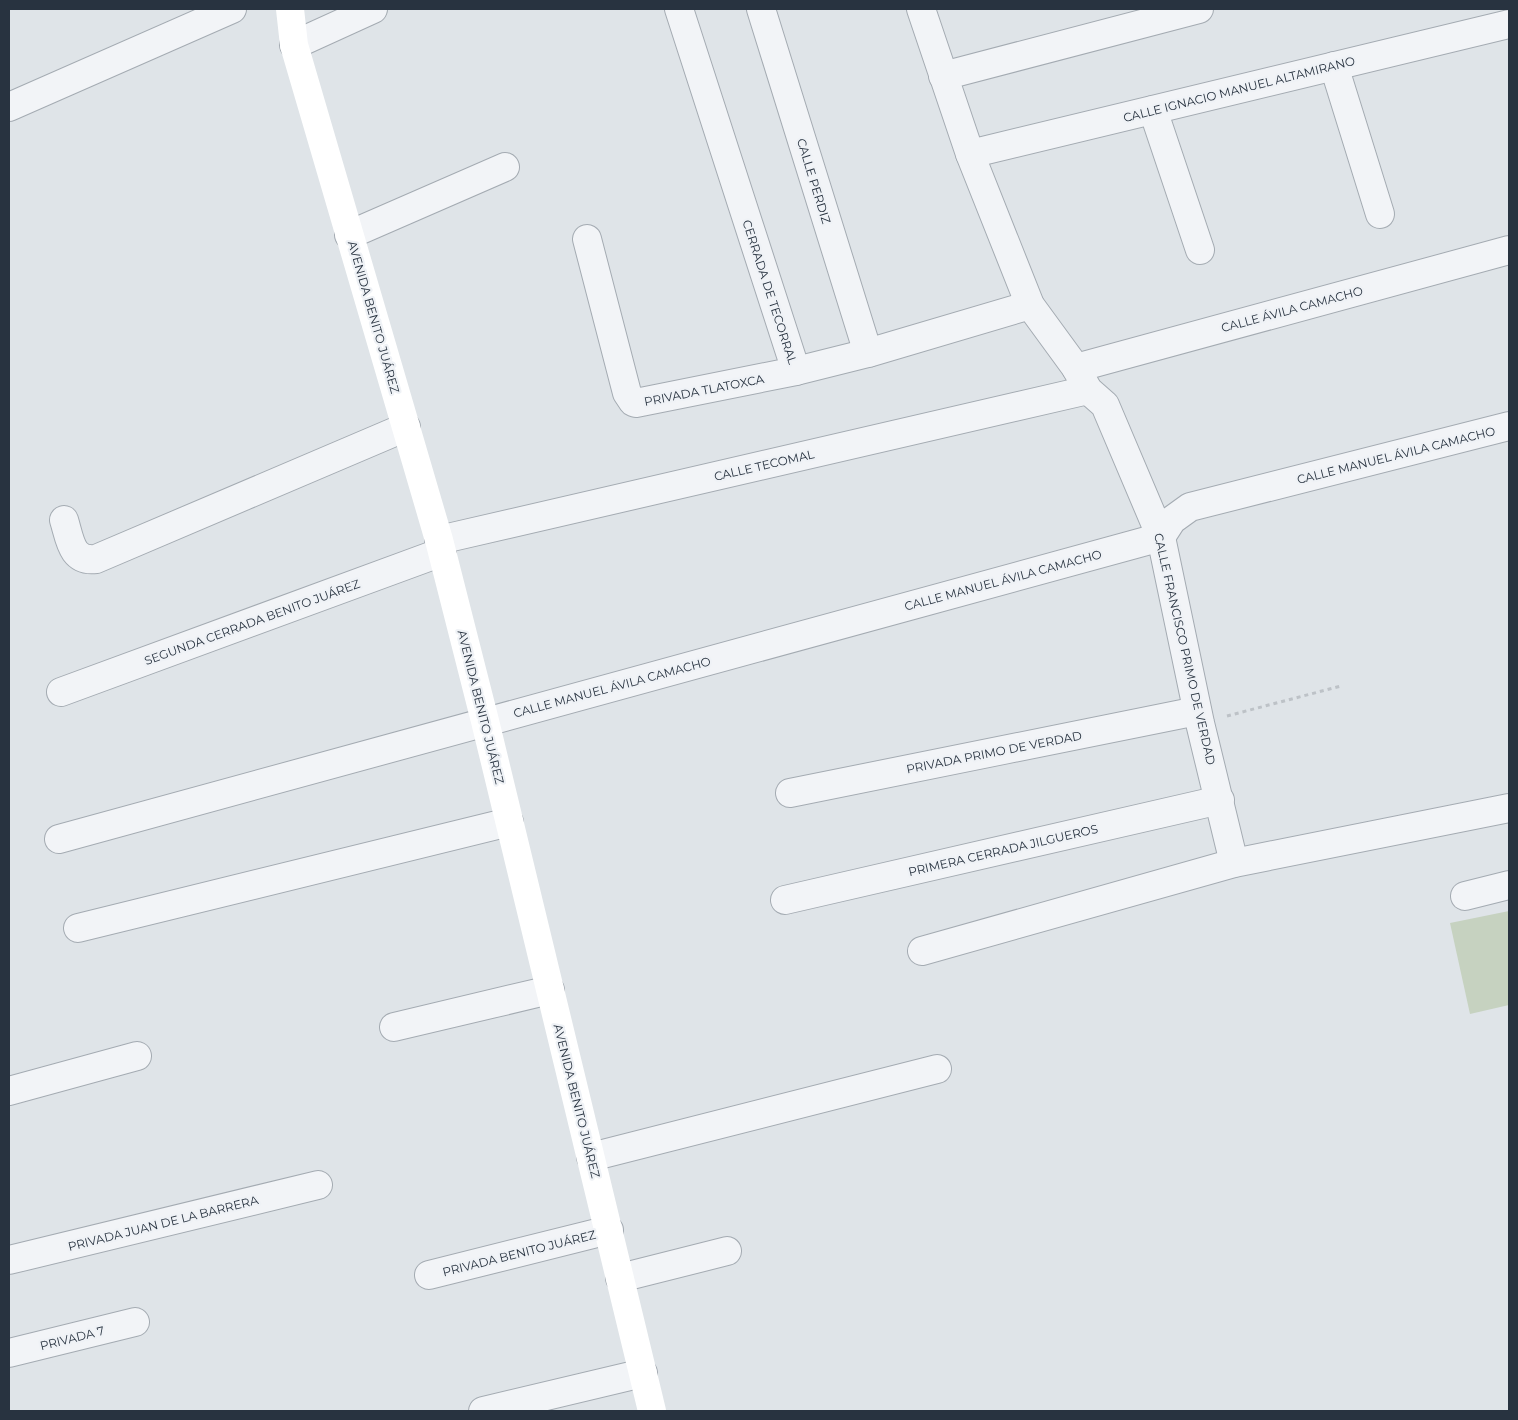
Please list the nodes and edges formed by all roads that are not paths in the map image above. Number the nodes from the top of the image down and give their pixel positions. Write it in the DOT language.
graph roads {
  1 [pos="232,9"];
  2 [pos="290,9"];
  3 [pos="373,9"];
  4 [pos="679,9"];
  5 [pos="761,9"];
  6 [pos="921,9"];
  7 [pos="1199,9"];
  8 [pos="1509,24"];
  9 [pos="294,45"];
  10 [pos="1334,66"];
  11 [pos="943,76"];
  12 [pos="9,108"];
  13 [pos="1153,110"];
  14 [pos="970,154"];
  15 [pos="505,167"];
  16 [pos="1380,214"];
  17 [pos="350,235"];
  18 [pos="587,239"];
  19 [pos="1200,250"];
  20 [pos="1509,250"];
  21 [pos="1030,305"];
  22 [pos="868,353"];
  23 [pos="796,371"];
  24 [pos="1082,379"];
  25 [pos="1509,426"];
  26 [pos="406,427"];
  27 [pos="64,520"];
  28 [pos="1161,537"];
  29 [pos="441,546"];
  30 [pos="61,692"];
  31 [pos="1198,717"];
  32 [pos="485,721"];
  33 [pos="790,793"];
  34 [pos="1220,800"];
  35 [pos="1509,808"];
  36 [pos="509,822"];
  37 [pos="59,839"];
  38 [pos="1234,863"];
  39 [pos="1509,885"];
  40 [pos="1465,896"];
  41 [pos="785,900"];
  42 [pos="78,928"];
  43 [pos="922,951"];
  44 [pos="550,990"];
  45 [pos="394,1027"];
  46 [pos="137,1056"];
  47 [pos="937,1069"];
  48 [pos="9,1091"];
  49 [pos="591,1157"];
  50 [pos="318,1185"];
  51 [pos="609,1230"];
  52 [pos="727,1251"];
  53 [pos="9,1260"];
  54 [pos="429,1275"];
  55 [pos="620,1278"];
  56 [pos="135,1322"];
  57 [pos="9,1353"];
  58 [pos="643,1372"];
  59 [pos="483,1411"];
  60 [pos="652,1411"];
  1 -- 12 [label="street"];
  2 -- 9 [label="main road, AVENIDA BENITO JUÁREZ"];
  3 -- 9 [label="street"];
  4 -- 23 [label="street, CERRADA DE TECORRAL"];
  5 -- 22 [label="street, CALLE PERDIZ"];
  6 -- 11 [label="street, CALLE FRANCISCO PRIMO DE VERDAD"];
  7 -- 11 [label="street"];
  8 -- 10 [label="street, CALLE IGNACIO MANUEL ALTAMIRANO"];
  9 -- 17 [label="main road, AVENIDA BENITO JUÁREZ"];
  10 -- 13 [label="street, CALLE IGNACIO MANUEL ALTAMIRANO"];
  10 -- 16 [label="street"];
  11 -- 14 [label="street, CALLE FRANCISCO PRIMO DE VERDAD"];
  13 -- 14 [label="street, CALLE IGNACIO MANUEL ALTAMIRANO"];
  13 -- 19 [label="street"];
  14 -- 21 [label="street, CALLE FRANCISCO PRIMO DE VERDAD"];
  15 -- 17 [label="street"];
  17 -- 26 [label="main road, AVENIDA BENITO JUÁREZ"];
  18 -- 23 [label="street, PRIVADA TLATOXCA"];
  20 -- 24 [label="street, CALLE ÁVILA CAMACHO"];
  21 -- 22 [label="street, CERRADA DE TECORRAL"];
  21 -- 24 [label="street, CALLE FRANCISCO PRIMO DE VERDAD"];
  22 -- 23 [label="street, CERRADA DE TECORRAL"];
  24 -- 28 [label="street, CALLE FRANCISCO PRIMO DE VERDAD"];
  24 -- 29 [label="street, CALLE TECOMAL"];
  25 -- 28 [label="street, CALLE MANUEL ÁVILA CAMACHO"];
  26 -- 27 [label="street"];
  26 -- 29 [label="main road, AVENIDA BENITO JUÁREZ"];
  28 -- 31 [label="street, CALLE FRANCISCO PRIMO DE VERDAD"];
  28 -- 32 [label="street, CALLE MANUEL ÁVILA CAMACHO"];
  29 -- 30 [label="street, SEGUNDA CERRADA BENITO JUÁREZ"];
  29 -- 32 [label="main road, AVENIDA BENITO JUÁREZ"];
  31 -- 33 [label="street, PRIVADA PRIMO DE VERDAD"];
  31 -- 34 [label="street, CALLE FRANCISCO PRIMO DE VERDAD"];
  32 -- 36 [label="main road, AVENIDA BENITO JUÁREZ"];
  32 -- 37 [label="street, CALLE MANUEL ÁVILA CAMACHO"];
  34 -- 38 [label="street, CALLE FRANCISCO PRIMO DE VERDAD"];
  34 -- 41 [label="street, PRIMERA CERRADA JILGUEROS"];
  35 -- 38 [label="street"];
  36 -- 42 [label="street"];
  36 -- 44 [label="main road, AVENIDA BENITO JUÁREZ"];
  38 -- 43 [label="street"];
  39 -- 40 [label="street"];
  44 -- 45 [label="street"];
  44 -- 49 [label="main road, AVENIDA BENITO JUÁREZ"];
  46 -- 48 [label="street"];
  47 -- 49 [label="street"];
  49 -- 51 [label="main road, AVENIDA BENITO JUÁREZ"];
  50 -- 53 [label="street, PRIVADA JUAN DE LA BARRERA"];
  51 -- 54 [label="street, PRIVADA BENITO JUÁREZ"];
  51 -- 55 [label="main road, AVENIDA BENITO JUÁREZ"];
  52 -- 55 [label="street"];
  55 -- 58 [label="main road, AVENIDA BENITO JUÁREZ"];
  56 -- 57 [label="street, PRIVADA 7"];
  58 -- 59 [label="street"];
  58 -- 60 [label="main road, AVENIDA BENITO JUÁREZ"];
}
